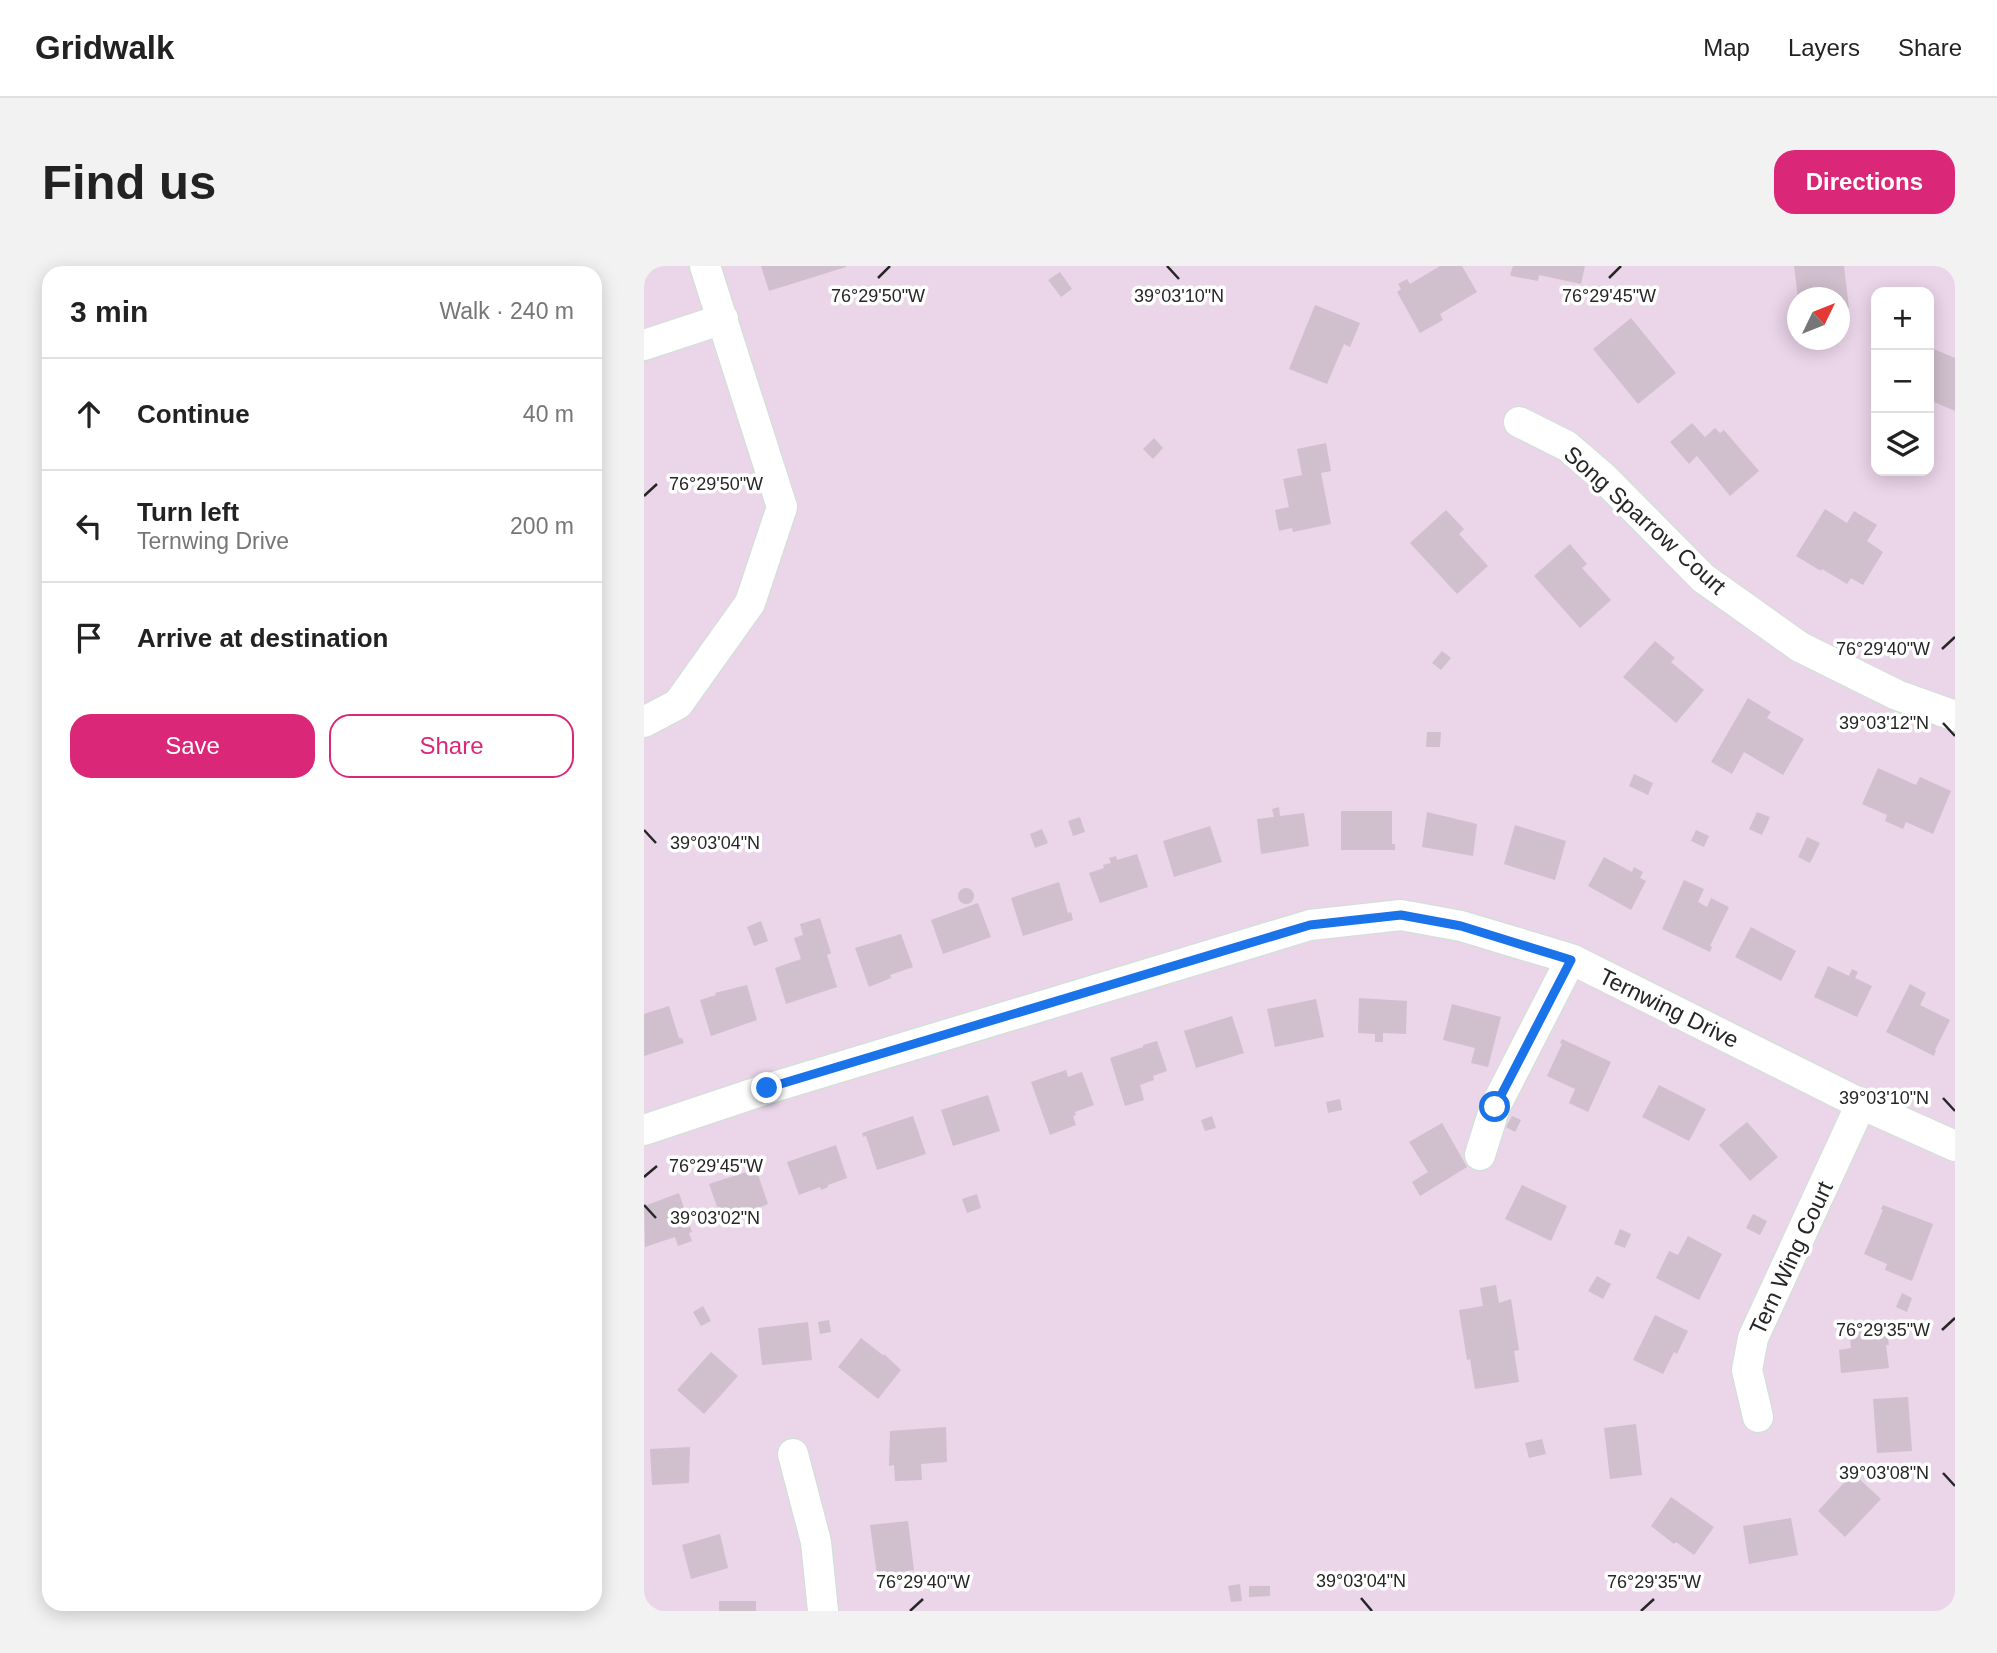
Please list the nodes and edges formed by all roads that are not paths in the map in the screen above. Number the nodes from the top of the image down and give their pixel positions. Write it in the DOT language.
graph roads {
  1 [pos="705,266"];
  2 [pos="723,319"];
  3 [pos="644,345"];
  4 [pos="1518,422"];
  5 [pos="1955,716"];
  6 [pos="644,722"];
  7 [pos="1571,960"];
  8 [pos="1861,1104"];
  9 [pos="644,1130"];
  10 [pos="1955,1146"];
  11 [pos="1479,1155"];
  12 [pos="1758,1417"];
  13 [pos="793,1454"];
  14 [pos="823,1611"];
  1 -- 2 [label="street"];
  2 -- 3 [label="street"];
  2 -- 6 [label="street"];
  4 -- 5 [label="street, Song Sparrow Court"];
  7 -- 8 [label="street, Ternwing Drive"];
  7 -- 9 [label="street, Ternwing Drive"];
  7 -- 11 [label="street"];
  8 -- 10 [label="street, Ternwing Drive"];
  8 -- 12 [label="street, Tern Wing Court"];
  13 -- 14 [label="street"];
}
